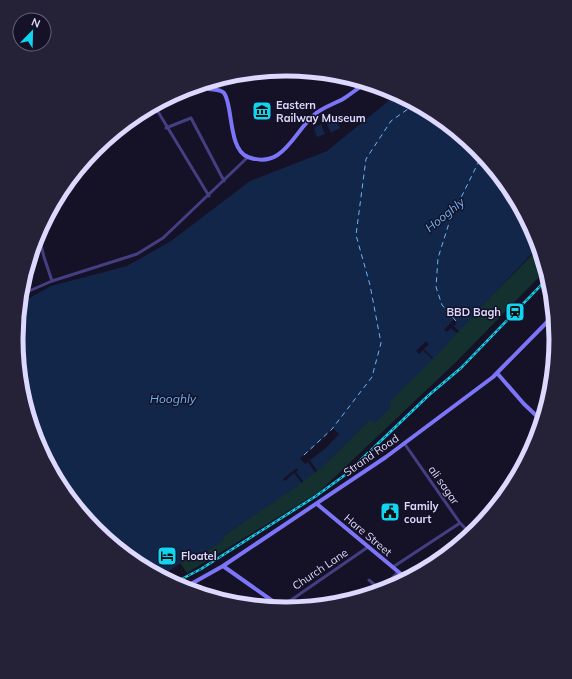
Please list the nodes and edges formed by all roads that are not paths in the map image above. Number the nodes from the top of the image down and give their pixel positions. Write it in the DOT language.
graph roads {
  1 [pos="361,87"];
  2 [pos="208,88"];
  3 [pos="157,111"];
  4 [pos="166,128"];
  5 [pos="248,157"];
  6 [pos="224,181"];
  7 [pos="209,196"];
  8 [pos="41,245"];
  9 [pos="42,249"];
  10 [pos="39,250"];
  11 [pos="52,281"];
  12 [pos="27,292"];
  13 [pos="548,321"];
  14 [pos="497,373"];
  15 [pos="537,417"];
  16 [pos="404,443"];
  17 [pos="317,504"];
  18 [pos="460,523"];
  19 [pos="467,530"];
  20 [pos="368,547"];
  21 [pos="223,566"];
  22 [pos="393,567"];
  23 [pos="398,572"];
  24 [pos="402,575"];
  25 [pos="369,580"];
  26 [pos="390,581"];
  27 [pos="190,584"];
  28 [pos="377,586"];
  29 [pos="274,602"];
  30 [pos="290,602"];
  1 -- 5 [label="main road"];
  2 -- 5 [label="main road"];
  3 -- 4 [label="street"];
  4 -- 6 [label="street"];
  4 -- 7 [label="street"];
  5 -- 6 [label="street"];
  6 -- 7 [label="street"];
  7 -- 11 [label="street"];
  8 -- 9 [label="street"];
  9 -- 10 [label="street"];
  9 -- 11 [label="street"];
  11 -- 12 [label="street"];
  13 -- 14 [label="main road, Strand Road"];
  14 -- 15 [label="main road"];
  14 -- 16 [label="main road, Strand Road"];
  16 -- 17 [label="main road, Strand Road"];
  16 -- 18 [label="street, ali sagar"];
  17 -- 20 [label="main road, Hare Street"];
  17 -- 21 [label="main road, Strand Road"];
  18 -- 19 [label="street, ali sagar"];
  18 -- 22 [label="street"];
  20 -- 22 [label="main road, Hare Street"];
  20 -- 30 [label="street, Church Lane"];
  21 -- 27 [label="main road, Strand Road"];
  21 -- 29 [label="main road"];
  22 -- 23 [label="main road, Hare Street"];
  23 -- 24 [label="main road, Hare Street"];
  23 -- 26 [label="street"];
  25 -- 28 [label="street"];
}
